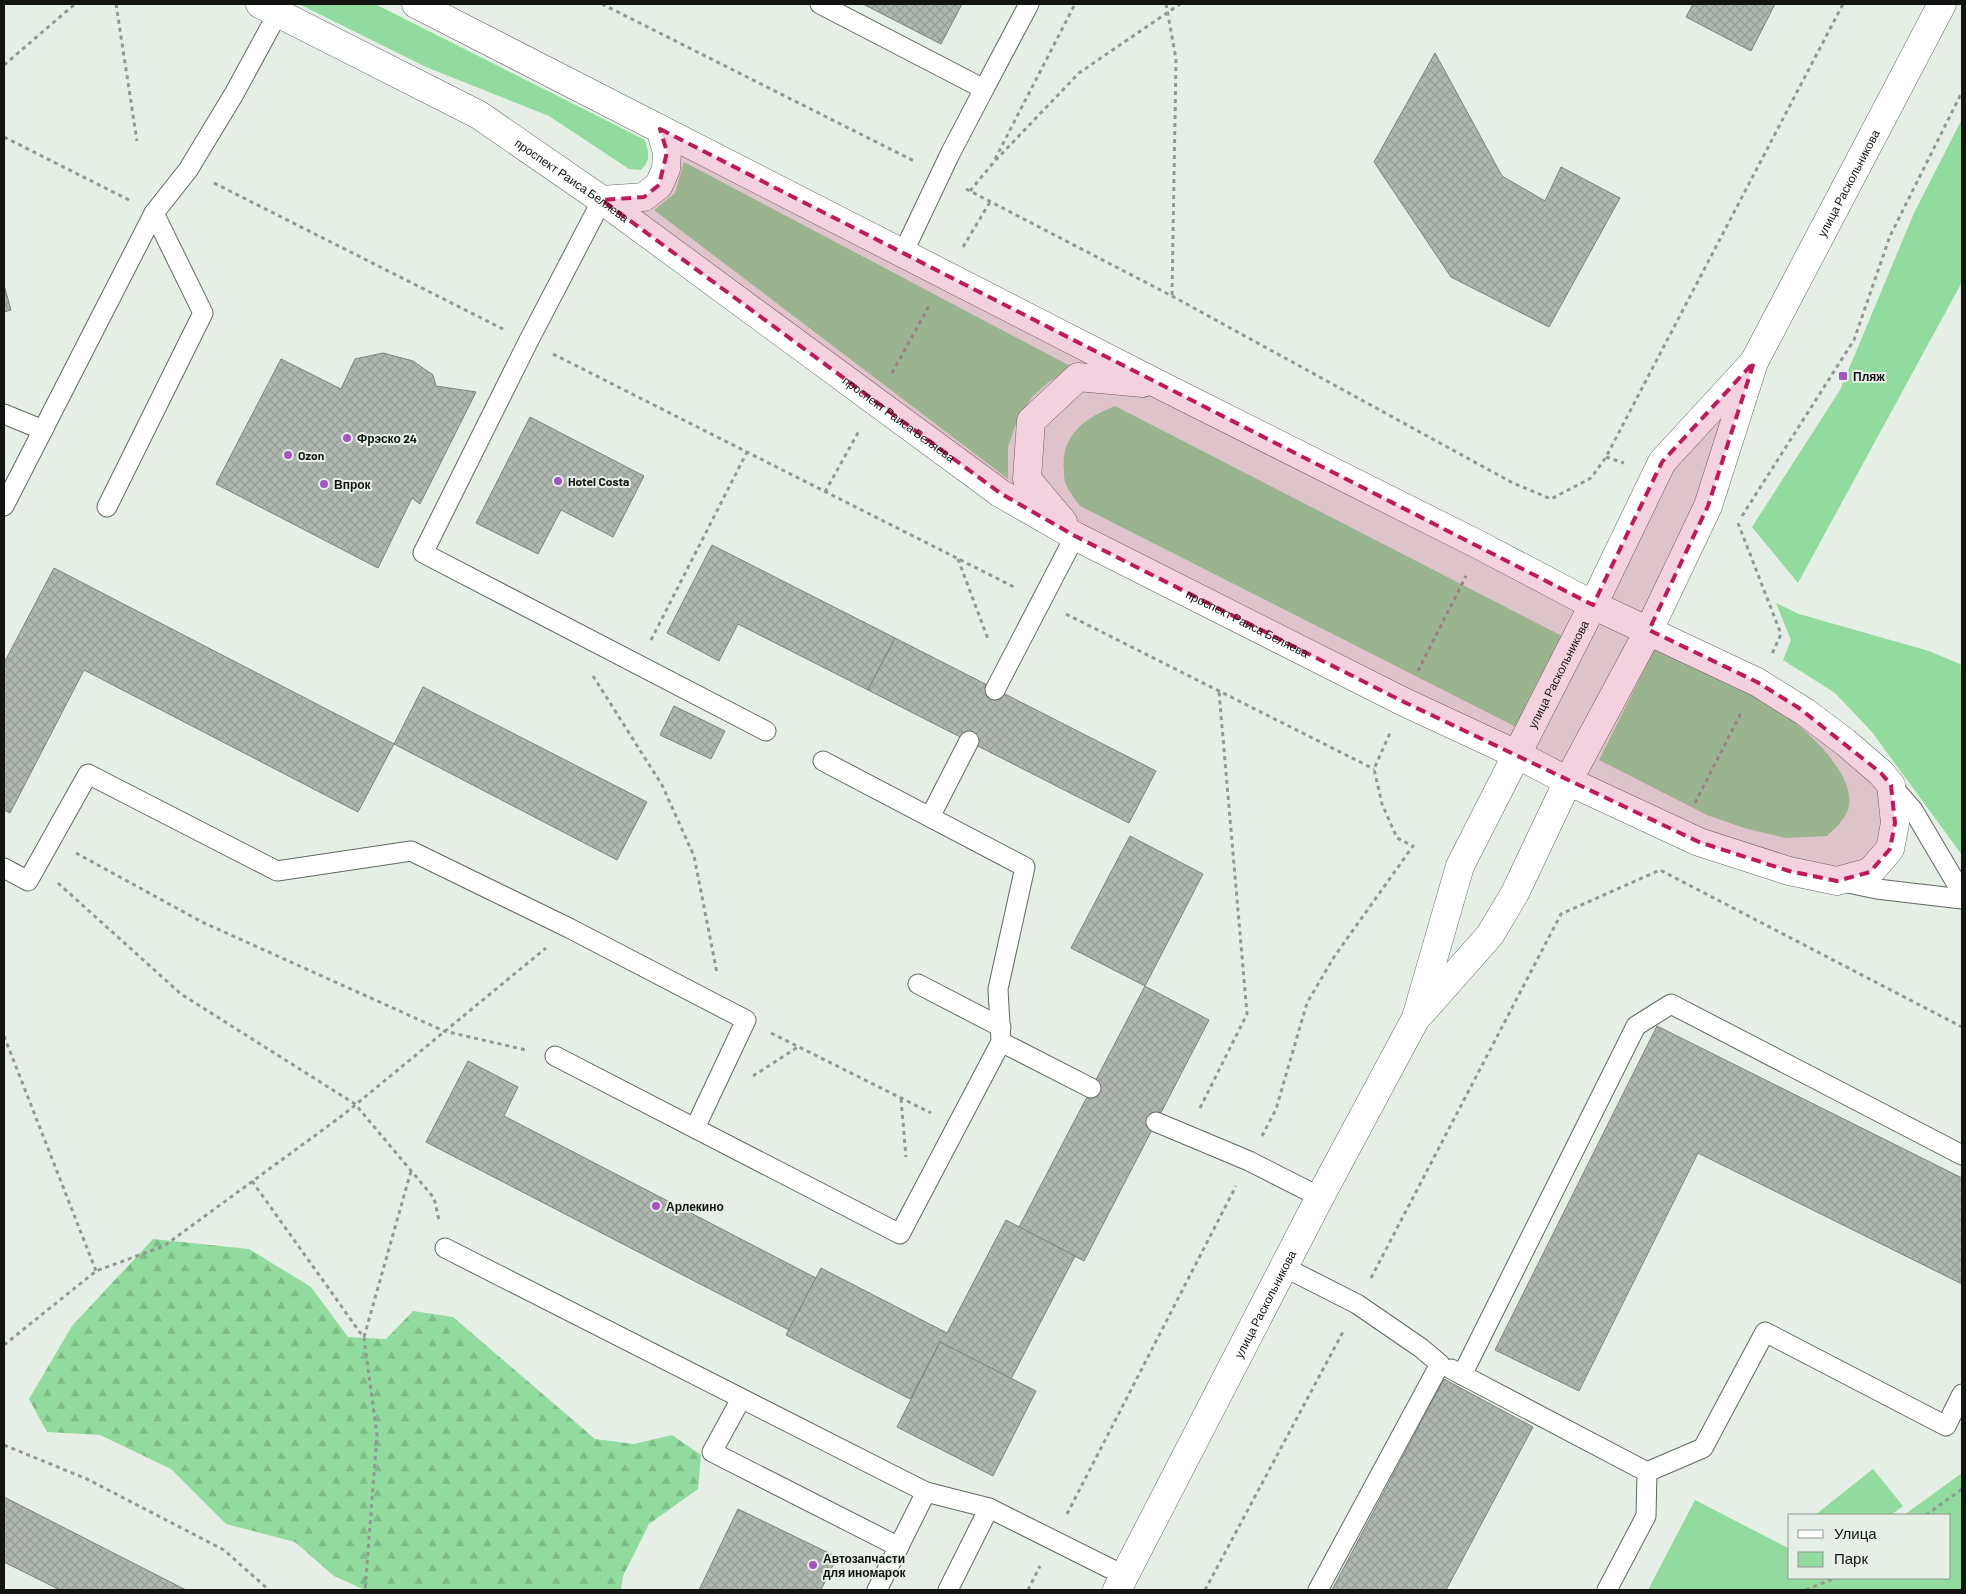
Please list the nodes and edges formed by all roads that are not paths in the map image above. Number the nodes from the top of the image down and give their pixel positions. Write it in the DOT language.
graph roads {
  1 [pos="416,4"];
  2 [pos="820,4"];
  3 [pos="1029,4"];
  4 [pos="1942,4"];
  5 [pos="269,8"];
  6 [pos="984,89"];
  7 [pos="660,129"];
  8 [pos="602,200"];
  9 [pos="154,213"];
  10 [pos="903,253"];
  11 [pos="1754,362"];
  12 [pos="1160,385"];
  13 [pos="4,414"];
  14 [pos="43,430"];
  15 [pos="4,506"];
  16 [pos="107,507"];
  17 [pos="1075,536"];
  18 [pos="1593,604"];
  19 [pos="1649,630"];
  20 [pos="998,684"];
  21 [pos="766,730"];
  22 [pos="969,741"];
  23 [pos="1518,755"];
  24 [pos="823,761"];
  25 [pos="1568,782"];
  26 [pos="1891,785"];
  27 [pos="930,817"];
  28 [pos="4,868"];
  29 [pos="1837,881"];
  30 [pos="1962,893"];
  31 [pos="1962,899"];
  32 [pos="918,984"];
  33 [pos="1416,1018"];
  34 [pos="1001,1035"];
  35 [pos="555,1056"];
  36 [pos="1091,1088"];
  37 [pos="1156,1122"];
  38 [pos="695,1128"];
  39 [pos="1962,1155"];
  40 [pos="1320,1197"];
  41 [pos="446,1248"];
  42 [pos="1284,1267"];
  43 [pos="1440,1364"];
  44 [pos="1462,1375"];
  45 [pos="1962,1394"];
  46 [pos="742,1398"];
  47 [pos="1647,1472"];
  48 [pos="926,1492"];
  49 [pos="989,1508"];
  50 [pos="898,1547"];
  51 [pos="1121,1583"];
  52 [pos="877,1590"];
  53 [pos="948,1590"];
  54 [pos="1318,1590"];
  55 [pos="1607,1590"];
  1 -- 7 [label="street"];
  2 -- 6 [label="lane"];
  3 -- 6 [label="lane"];
  4 -- 11 [label="street, улица Раскольникова"];
  5 -- 8 [label="street, проспект Раиса Беляева"];
  5 -- 9 [label="lane"];
  6 -- 10 [label="lane"];
  7 -- 8 [label="street"];
  7 -- 10 [label="street"];
  8 -- 17 [label="street, проспект Раиса Беляева"];
  8 -- 21 [label="lane"];
  9 -- 14 [label="lane"];
  9 -- 16 [label="lane"];
  10 -- 12 [label="street"];
  11 -- 18 [label="street, улица Раскольникова"];
  11 -- 19 [label="street, улица Раскольникова"];
  12 -- 17 [label="street"];
  12 -- 18 [label="street"];
  13 -- 14 [label="lane"];
  14 -- 15 [label="lane"];
  17 -- 20 [label="lane"];
  17 -- 23 [label="street, проспект Раиса Беляева"];
  18 -- 19 [label="street"];
  18 -- 23 [label="street, улица Раскольникова"];
  19 -- 25 [label="street, улица Раскольникова"];
  19 -- 26 [label="street"];
  22 -- 27 [label="lane"];
  23 -- 25 [label="street, проспект Раиса Беляева"];
  23 -- 33 [label="street, улица Раскольникова"];
  24 -- 27 [label="lane"];
  25 -- 29 [label="street, проспект Раиса Беляева"];
  25 -- 33 [label="street, улица Раскольникова"];
  26 -- 29 [label="street"];
  26 -- 30 [label="lane"];
  27 -- 34 [label="lane"];
  28 -- 38 [label="lane"];
  29 -- 31 [label="lane"];
  32 -- 34 [label="lane"];
  33 -- 40 [label="street, улица Раскольникова"];
  34 -- 36 [label="lane"];
  34 -- 38 [label="lane"];
  35 -- 38 [label="lane"];
  37 -- 40 [label="lane"];
  39 -- 44 [label="lane"];
  40 -- 42 [label="street, улица Раскольникова"];
  41 -- 46 [label="lane"];
  42 -- 43 [label="lane"];
  42 -- 51 [label="street, улица Раскольникова"];
  43 -- 44 [label="lane"];
  43 -- 54 [label="lane"];
  44 -- 47 [label="lane"];
  45 -- 47 [label="lane"];
  46 -- 48 [label="lane"];
  46 -- 50 [label="lane"];
  47 -- 55 [label="lane"];
  48 -- 49 [label="lane"];
  48 -- 50 [label="lane"];
  49 -- 51 [label="lane"];
  49 -- 53 [label="lane"];
  50 -- 52 [label="lane"];
}
